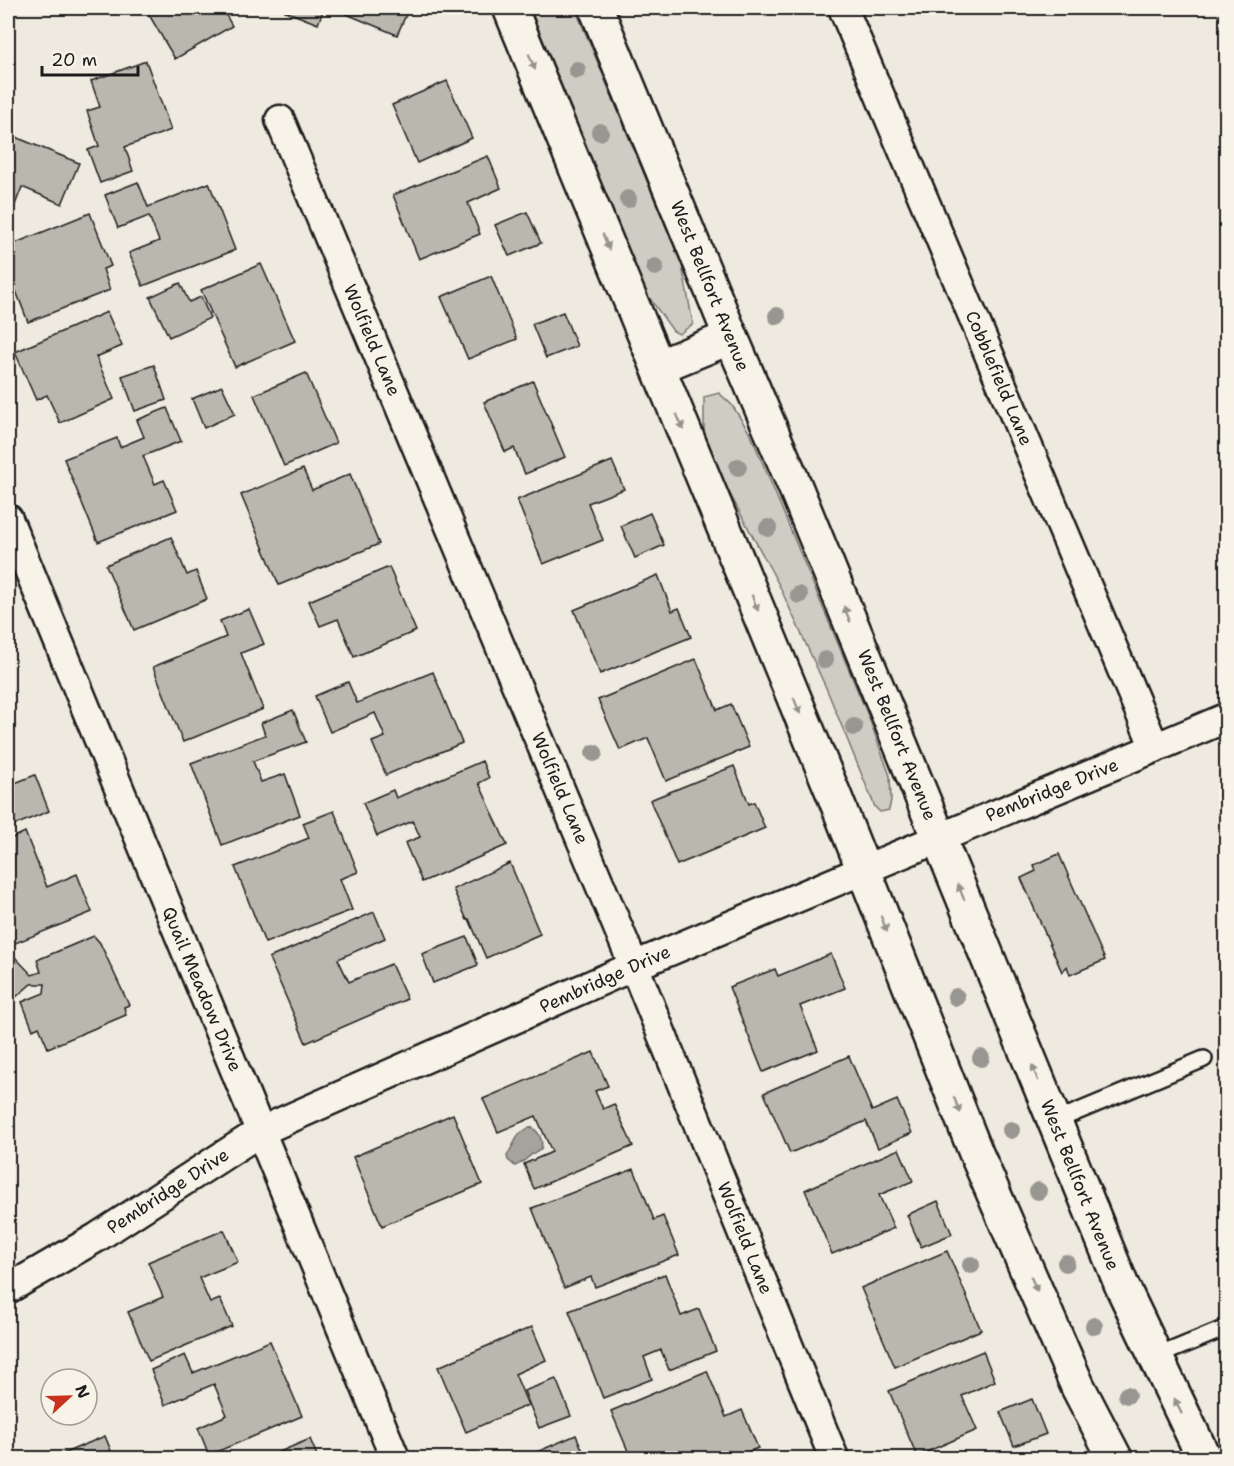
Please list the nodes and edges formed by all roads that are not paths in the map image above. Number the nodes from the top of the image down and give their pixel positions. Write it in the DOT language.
graph roads {
  1 [pos="510,8"];
  2 [pos="596,8"];
  3 [pos="843,8"];
  4 [pos="280,120"];
  5 [pos="731,337"];
  6 [pos="657,367"];
  7 [pos="8,519"];
  8 [pos="1227,718"];
  9 [pos="1155,748"];
  10 [pos="939,837"];
  11 [pos="862,870"];
  12 [pos="634,966"];
  13 [pos="1204,1059"];
  14 [pos="1055,1121"];
  15 [pos="261,1131"];
  16 [pos="8,1289"];
  17 [pos="1227,1328"];
  18 [pos="1155,1357"];
  19 [pos="1198,1456"];
  20 [pos="395,1458"];
  21 [pos="834,1458"];
  22 [pos="1115,1458"];
  1 -- 6 [label="main road, one-way"];
  2 -- 5 [label="main road, West Bellfort Avenue"];
  3 -- 9 [label="street, Cobblefield Lane"];
  4 -- 12 [label="street, Wolfield Lane"];
  5 -- 6 [label="main road"];
  10 -- 5 [label="main road, West Bellfort Avenue, one-way"];
  6 -- 11 [label="main road, one-way"];
  7 -- 15 [label="street, Quail Meadow Drive"];
  8 -- 9 [label="street, Pembridge Drive"];
  9 -- 10 [label="street, Pembridge Drive"];
  10 -- 11 [label="street, Pembridge Drive"];
  14 -- 10 [label="main road, West Bellfort Avenue, one-way"];
  11 -- 12 [label="street, Pembridge Drive"];
  11 -- 22 [label="main road, one-way"];
  12 -- 15 [label="street, Pembridge Drive"];
  12 -- 21 [label="street, Wolfield Lane"];
  13 -- 14 [label="lane"];
  14 -- 18 [label="main road, West Bellfort Avenue"];
  15 -- 16 [label="street, Pembridge Drive"];
  15 -- 20 [label="street, Quail Meadow Drive"];
  17 -- 18 [label="lane"];
  19 -- 18 [label="main road, West Bellfort Avenue, one-way"];
}
